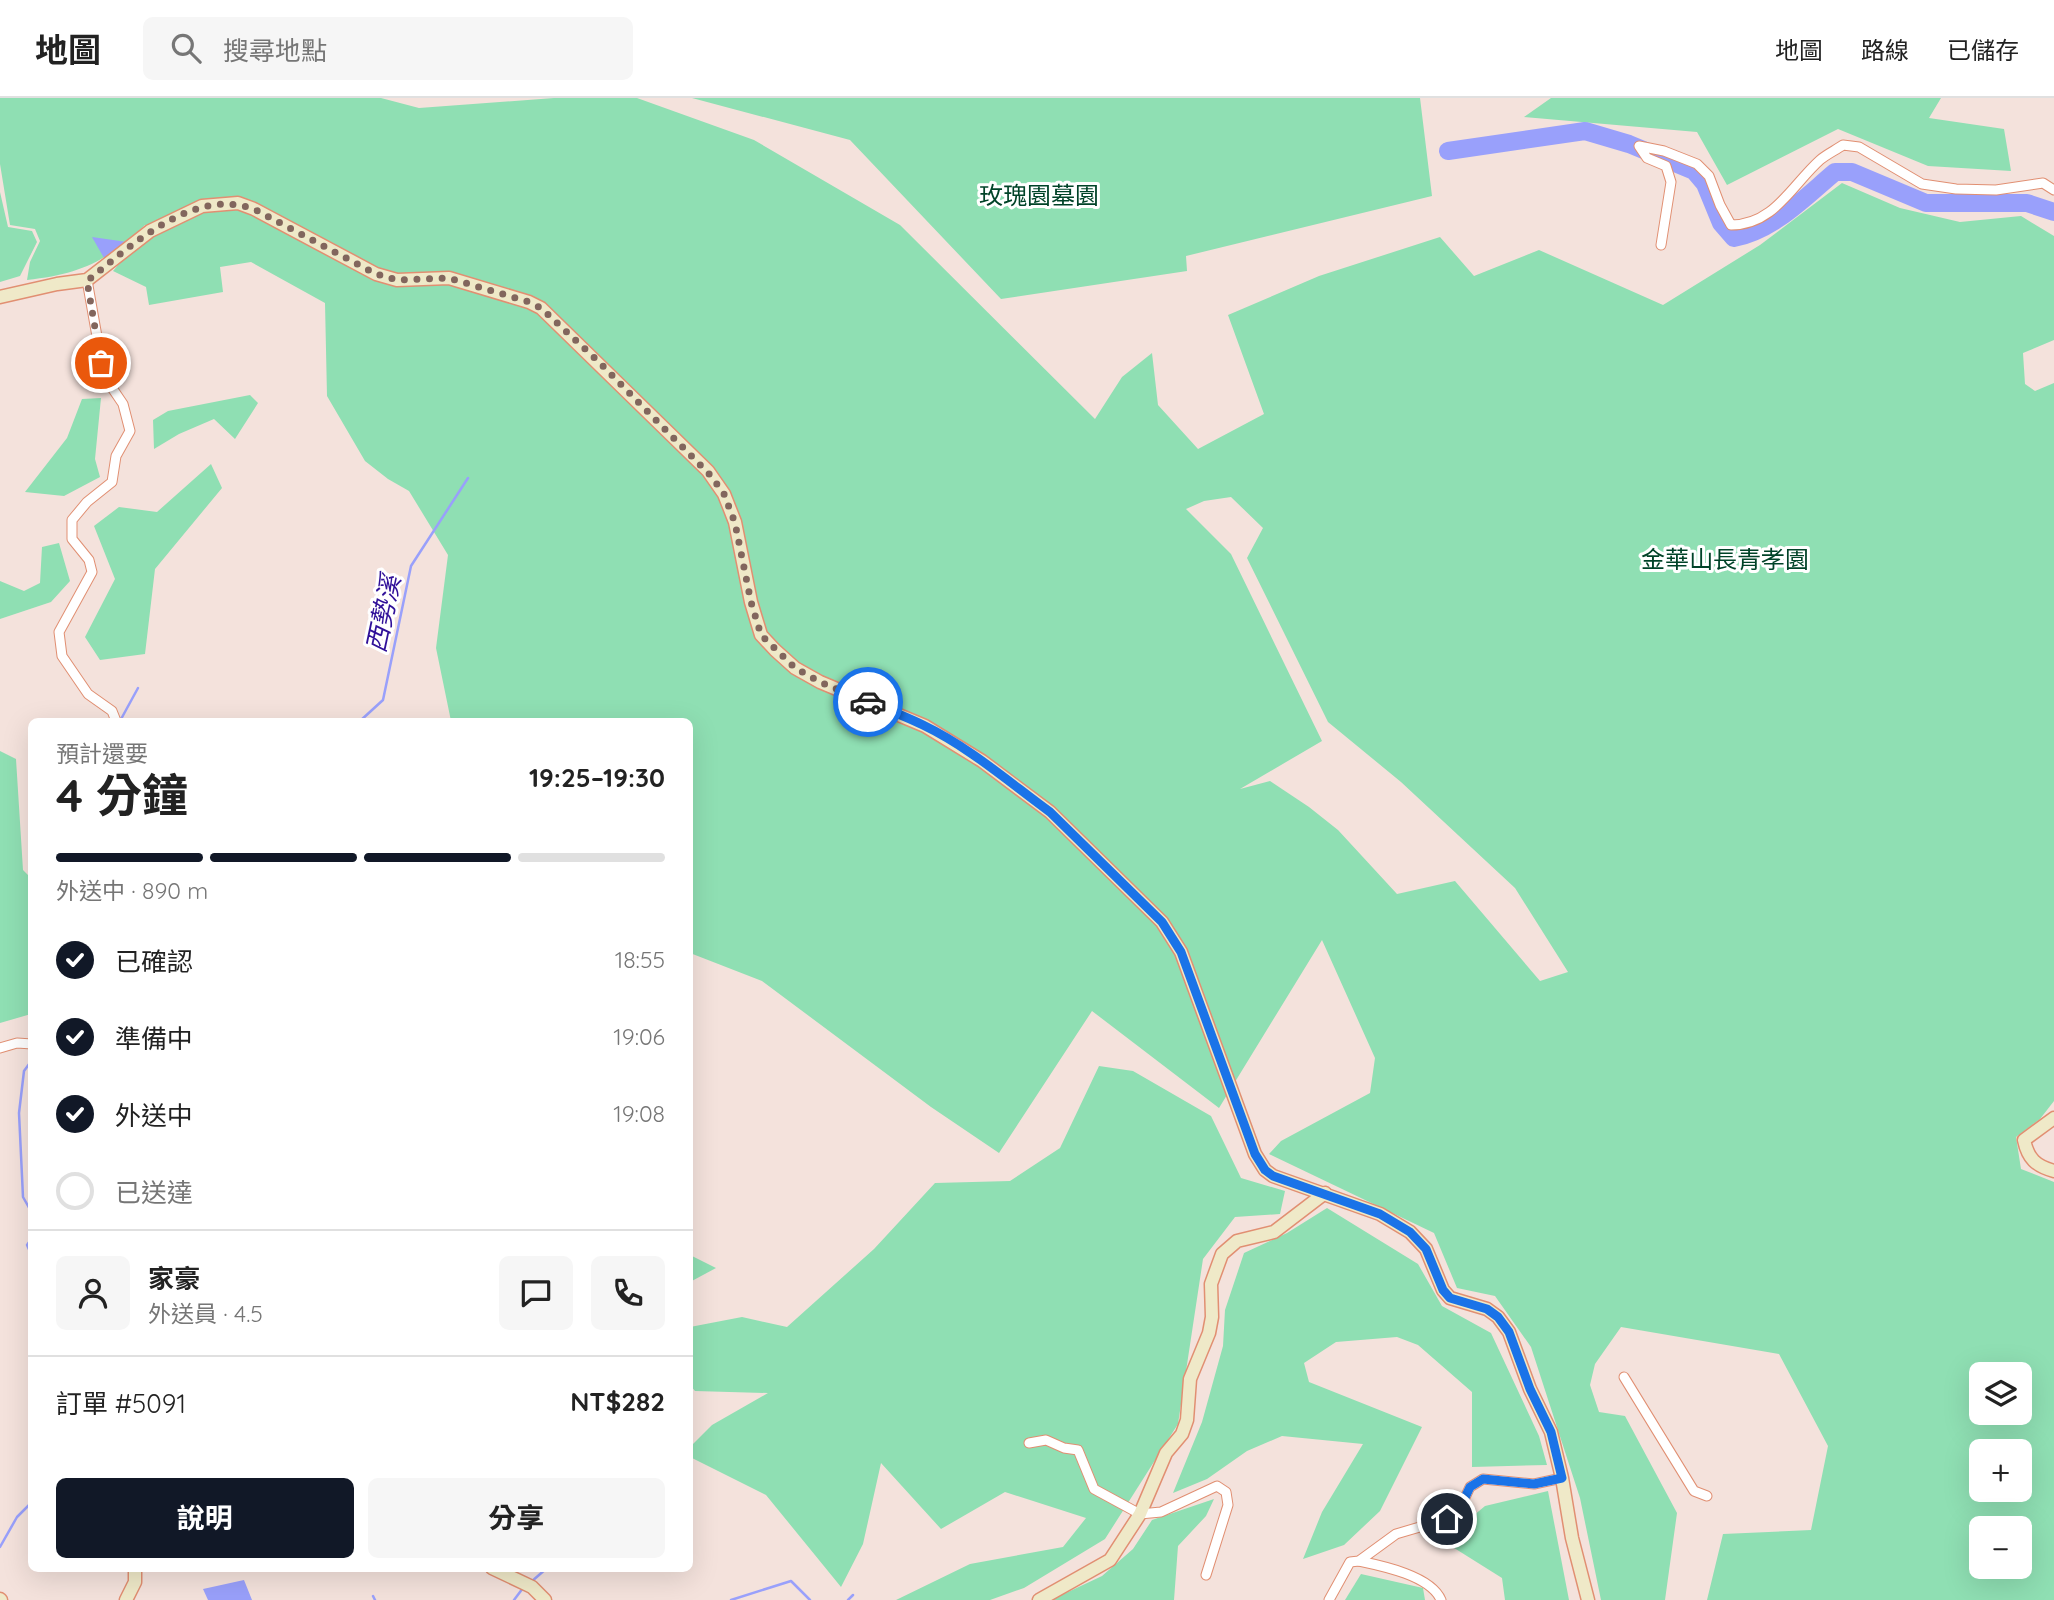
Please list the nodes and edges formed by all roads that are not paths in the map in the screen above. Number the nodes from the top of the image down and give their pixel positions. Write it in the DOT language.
graph roads {
  1 [pos="2054,190"];
  2 [pos="1661,245"];
  3 [pos="87,281"];
  4 [pos="0,297"];
  5 [pos="115,718"];
  6 [pos="28,1044"];
  7 [pos="0,1048"];
  8 [pos="2054,1118"];
  9 [pos="2054,1171"];
  10 [pos="1325,1193"];
  11 [pos="1624,1377"];
  12 [pos="1028,1443"];
  13 [pos="1562,1478"];
  14 [pos="1707,1496"];
  15 [pos="1140,1514"];
  16 [pos="1359,1561"];
  17 [pos="135,1572"];
  18 [pos="501,1572"];
  19 [pos="1206,1575"];
  20 [pos="127,1600"];
  21 [pos="545,1600"];
  22 [pos="1039,1600"];
  23 [pos="1329,1600"];
  24 [pos="1441,1600"];
  25 [pos="1588,1600"];
  1 -- 2 [label="street"];
  3 -- 4 [label="street"];
  3 -- 5 [label="street"];
  3 -- 10 [label="street"];
  6 -- 7 [label="street"];
  8 -- 9 [label="street"];
  10 -- 13 [label="street"];
  10 -- 15 [label="street"];
  11 -- 14 [label="street"];
  12 -- 15 [label="street"];
  13 -- 16 [label="street"];
  13 -- 25 [label="street"];
  15 -- 19 [label="street"];
  15 -- 22 [label="street"];
  16 -- 23 [label="street"];
  16 -- 24 [label="street"];
  17 -- 20 [label="street"];
  18 -- 21 [label="street"];
}
